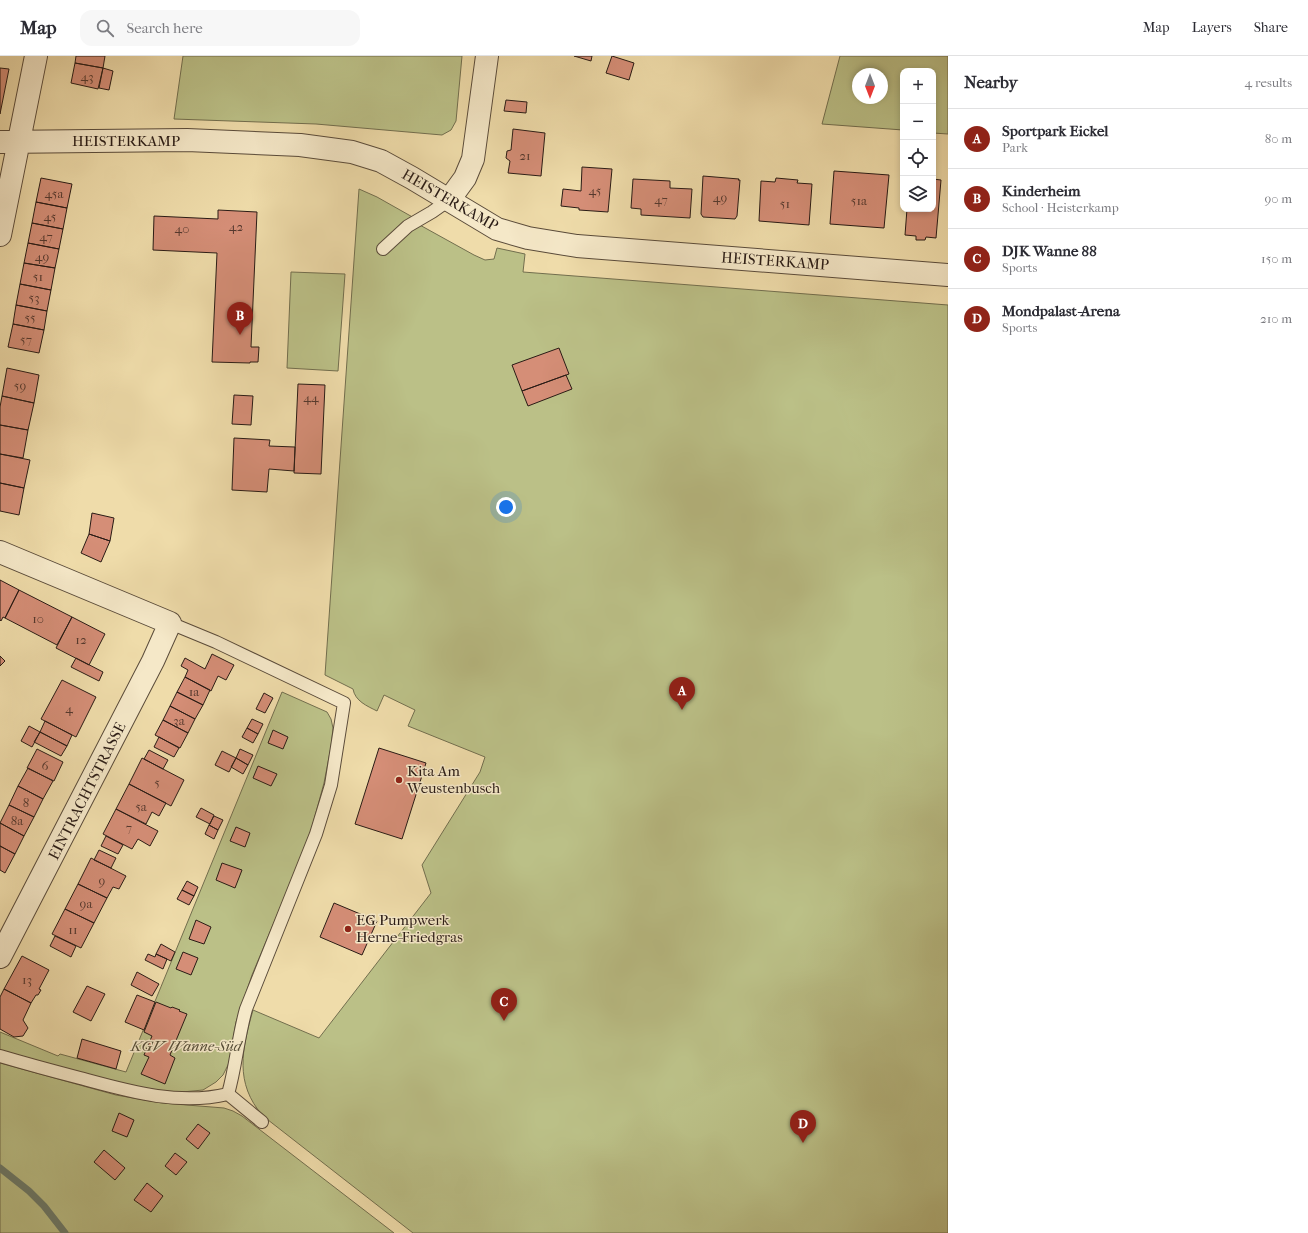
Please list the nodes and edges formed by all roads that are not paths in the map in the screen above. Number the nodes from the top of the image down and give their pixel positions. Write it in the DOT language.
graph roads {
  1 [pos="36,56"];
  2 [pos="487,56"];
  3 [pos="9,142"];
  4 [pos="448,200"];
  5 [pos="0,235"];
  6 [pos="383,249"];
  7 [pos="948,275"];
  8 [pos="0,552"];
  9 [pos="170,623"];
  10 [pos="0,957"];
  11 [pos="0,1056"];
  12 [pos="228,1094"];
  13 [pos="262,1122"];
  1 -- 3 [label="street"];
  2 -- 4 [label="street"];
  3 -- 4 [label="street, HEISTERKAMP"];
  3 -- 5 [label="street"];
  4 -- 6 [label="lane"];
  4 -- 7 [label="street, HEISTERKAMP"];
  8 -- 9 [label="street"];
  9 -- 10 [label="street, EINTRACHTSTRASSE"];
  9 -- 12 [label="lane"];
  11 -- 12 [label="lane"];
  12 -- 13 [label="lane"];
}
